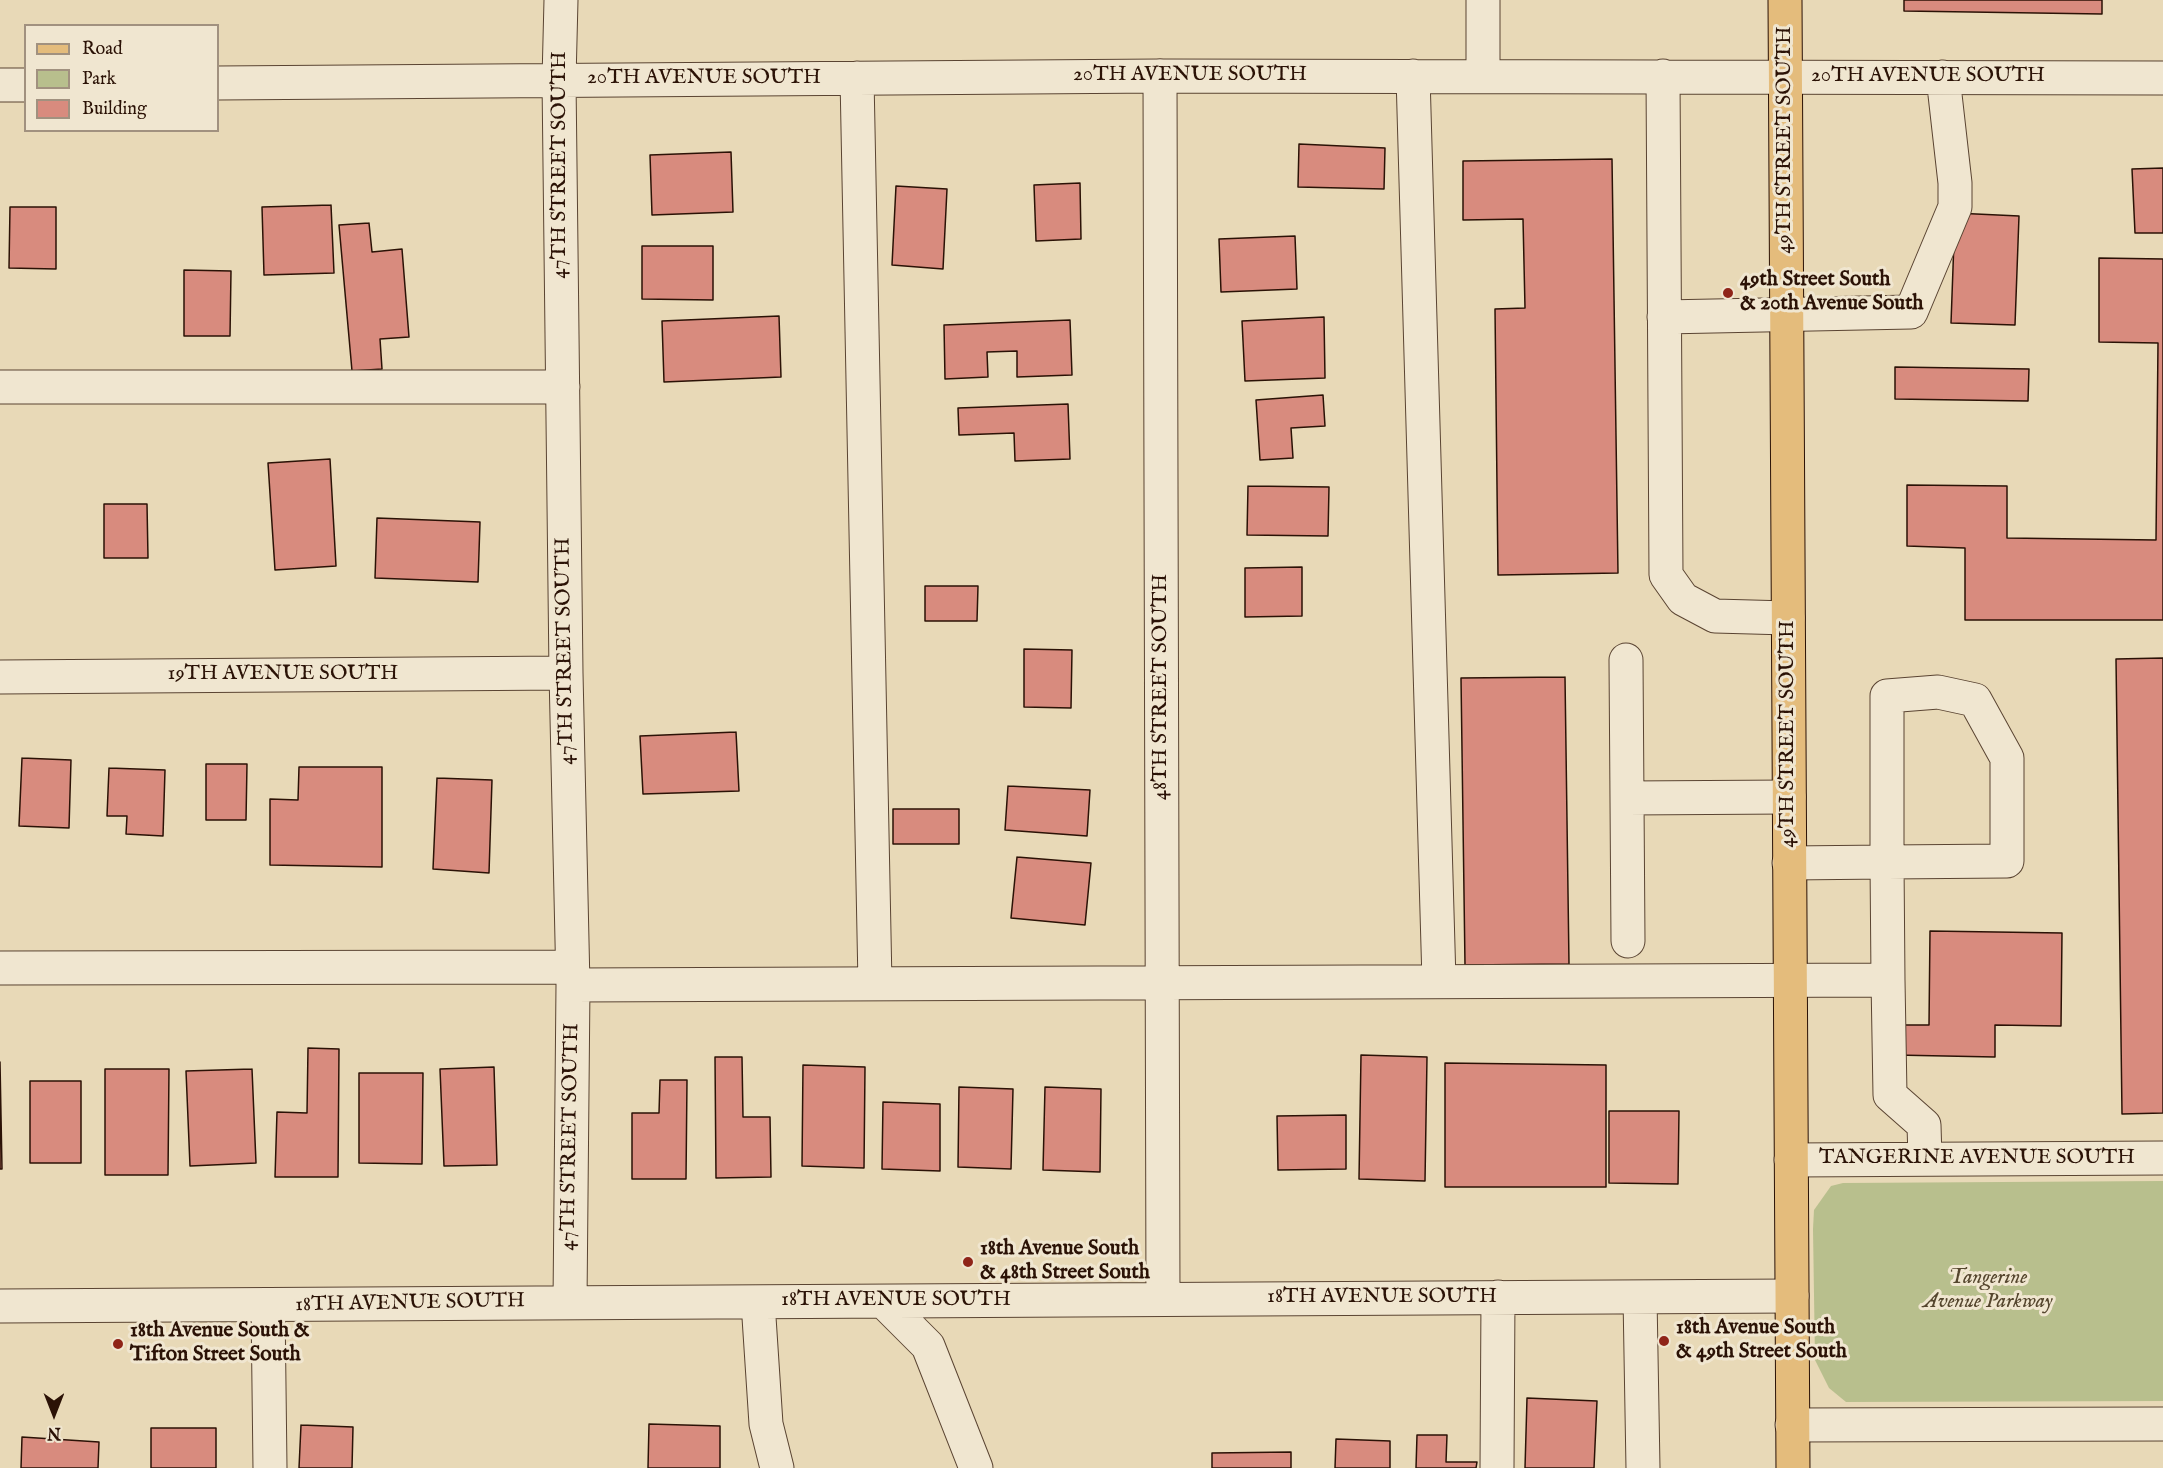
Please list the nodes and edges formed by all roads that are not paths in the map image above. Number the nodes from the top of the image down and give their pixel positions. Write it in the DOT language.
graph roads {
  1 [pos="561,0"];
  2 [pos="1482,0"];
  3 [pos="1785,0"];
  4 [pos="1160,76"];
  5 [pos="1413,76"];
  6 [pos="1483,76"];
  7 [pos="1663,76"];
  8 [pos="1786,76"];
  9 [pos="1943,77"];
  10 [pos="857,78"];
  11 [pos="2163,78"];
  12 [pos="559,80"];
  13 [pos="219,83"];
  14 [pos="0,85"];
  15 [pos="24,85"];
  16 [pos="1787,314"];
  17 [pos="1664,317"];
  18 [pos="0,387"];
  19 [pos="563,387"];
  20 [pos="1788,618"];
  21 [pos="1626,660"];
  22 [pos="566,673"];
  23 [pos="0,677"];
  24 [pos="1789,797"];
  25 [pos="1627,798"];
  26 [pos="1887,862"];
  27 [pos="1789,863"];
  28 [pos="1628,941"];
  29 [pos="0,968"];
  30 [pos="573,976"];
  31 [pos="1888,980"];
  32 [pos="1439,981"];
  33 [pos="1790,981"];
  34 [pos="1162,982"];
  35 [pos="874,984"];
  36 [pos="2163,1158"];
  37 [pos="1925,1159"];
  38 [pos="1791,1160"];
  39 [pos="1792,1296"];
  40 [pos="1498,1297"];
  41 [pos="1640,1297"];
  42 [pos="1163,1298"];
  43 [pos="570,1302"];
  44 [pos="758,1302"];
  45 [pos="884,1302"];
  46 [pos="268,1305"];
  47 [pos="0,1306"];
  48 [pos="2163,1424"];
  49 [pos="1792,1425"];
  50 [pos="270,1468"];
  51 [pos="777,1468"];
  52 [pos="976,1468"];
  53 [pos="1497,1468"];
  54 [pos="1643,1468"];
  55 [pos="1793,1468"];
  1 -- 12 [label="street, 47TH STREET SOUTH"];
  2 -- 6 [label="street"];
  3 -- 8 [label="main road, 49TH STREET SOUTH"];
  4 -- 5 [label="street, 20TH AVENUE SOUTH"];
  4 -- 10 [label="street, 20TH AVENUE SOUTH"];
  4 -- 34 [label="street, 48TH STREET SOUTH"];
  5 -- 6 [label="street, 20TH AVENUE SOUTH"];
  5 -- 32 [label="street"];
  6 -- 7 [label="street, 20TH AVENUE SOUTH"];
  7 -- 8 [label="street, 20TH AVENUE SOUTH"];
  7 -- 17 [label="street"];
  8 -- 9 [label="street, 20TH AVENUE SOUTH"];
  8 -- 16 [label="main road, 49TH STREET SOUTH"];
  9 -- 11 [label="street, 20TH AVENUE SOUTH"];
  9 -- 16 [label="street"];
  10 -- 12 [label="street, 20TH AVENUE SOUTH"];
  10 -- 35 [label="street"];
  12 -- 13 [label="street, 20TH AVENUE SOUTH"];
  12 -- 19 [label="street, 47TH STREET SOUTH"];
  14 -- 15 [label="street"];
  16 -- 17 [label="street"];
  16 -- 20 [label="main road, 49TH STREET SOUTH"];
  17 -- 20 [label="street"];
  18 -- 19 [label="street"];
  19 -- 22 [label="street, 47TH STREET SOUTH"];
  20 -- 24 [label="main road, 49TH STREET SOUTH"];
  21 -- 25 [label="street"];
  22 -- 23 [label="street, 19TH AVENUE SOUTH"];
  22 -- 30 [label="street, 47TH STREET SOUTH"];
  24 -- 25 [label="street"];
  24 -- 27 [label="main road, 49TH STREET SOUTH"];
  25 -- 28 [label="street"];
  26 -- 26 [label="street"];
  26 -- 27 [label="street"];
  26 -- 31 [label="street"];
  27 -- 33 [label="main road, 49TH STREET SOUTH"];
  29 -- 30 [label="street"];
  30 -- 35 [label="street"];
  30 -- 43 [label="street, 47TH STREET SOUTH"];
  31 -- 33 [label="street"];
  31 -- 37 [label="street"];
  32 -- 33 [label="street"];
  32 -- 34 [label="street"];
  33 -- 38 [label="main road, 49TH STREET SOUTH"];
  34 -- 35 [label="street"];
  34 -- 42 [label="street, 48TH STREET SOUTH"];
  36 -- 37 [label="street, TANGERINE AVENUE SOUTH"];
  37 -- 38 [label="street, TANGERINE AVENUE SOUTH"];
  38 -- 39 [label="main road, 49TH STREET SOUTH"];
  39 -- 41 [label="street, 18TH AVENUE SOUTH"];
  39 -- 49 [label="main road, 49TH STREET SOUTH"];
  40 -- 41 [label="street, 18TH AVENUE SOUTH"];
  40 -- 42 [label="street, 18TH AVENUE SOUTH"];
  40 -- 53 [label="street"];
  41 -- 54 [label="street"];
  42 -- 45 [label="street, 18TH AVENUE SOUTH"];
  43 -- 44 [label="street, 18TH AVENUE SOUTH"];
  43 -- 46 [label="street, 18TH AVENUE SOUTH"];
  44 -- 45 [label="street, 18TH AVENUE SOUTH"];
  44 -- 51 [label="street"];
  45 -- 52 [label="street"];
  46 -- 47 [label="street, 18TH AVENUE SOUTH"];
  46 -- 50 [label="street"];
  48 -- 49 [label="street"];
  49 -- 55 [label="main road, 49TH STREET SOUTH"];
}
